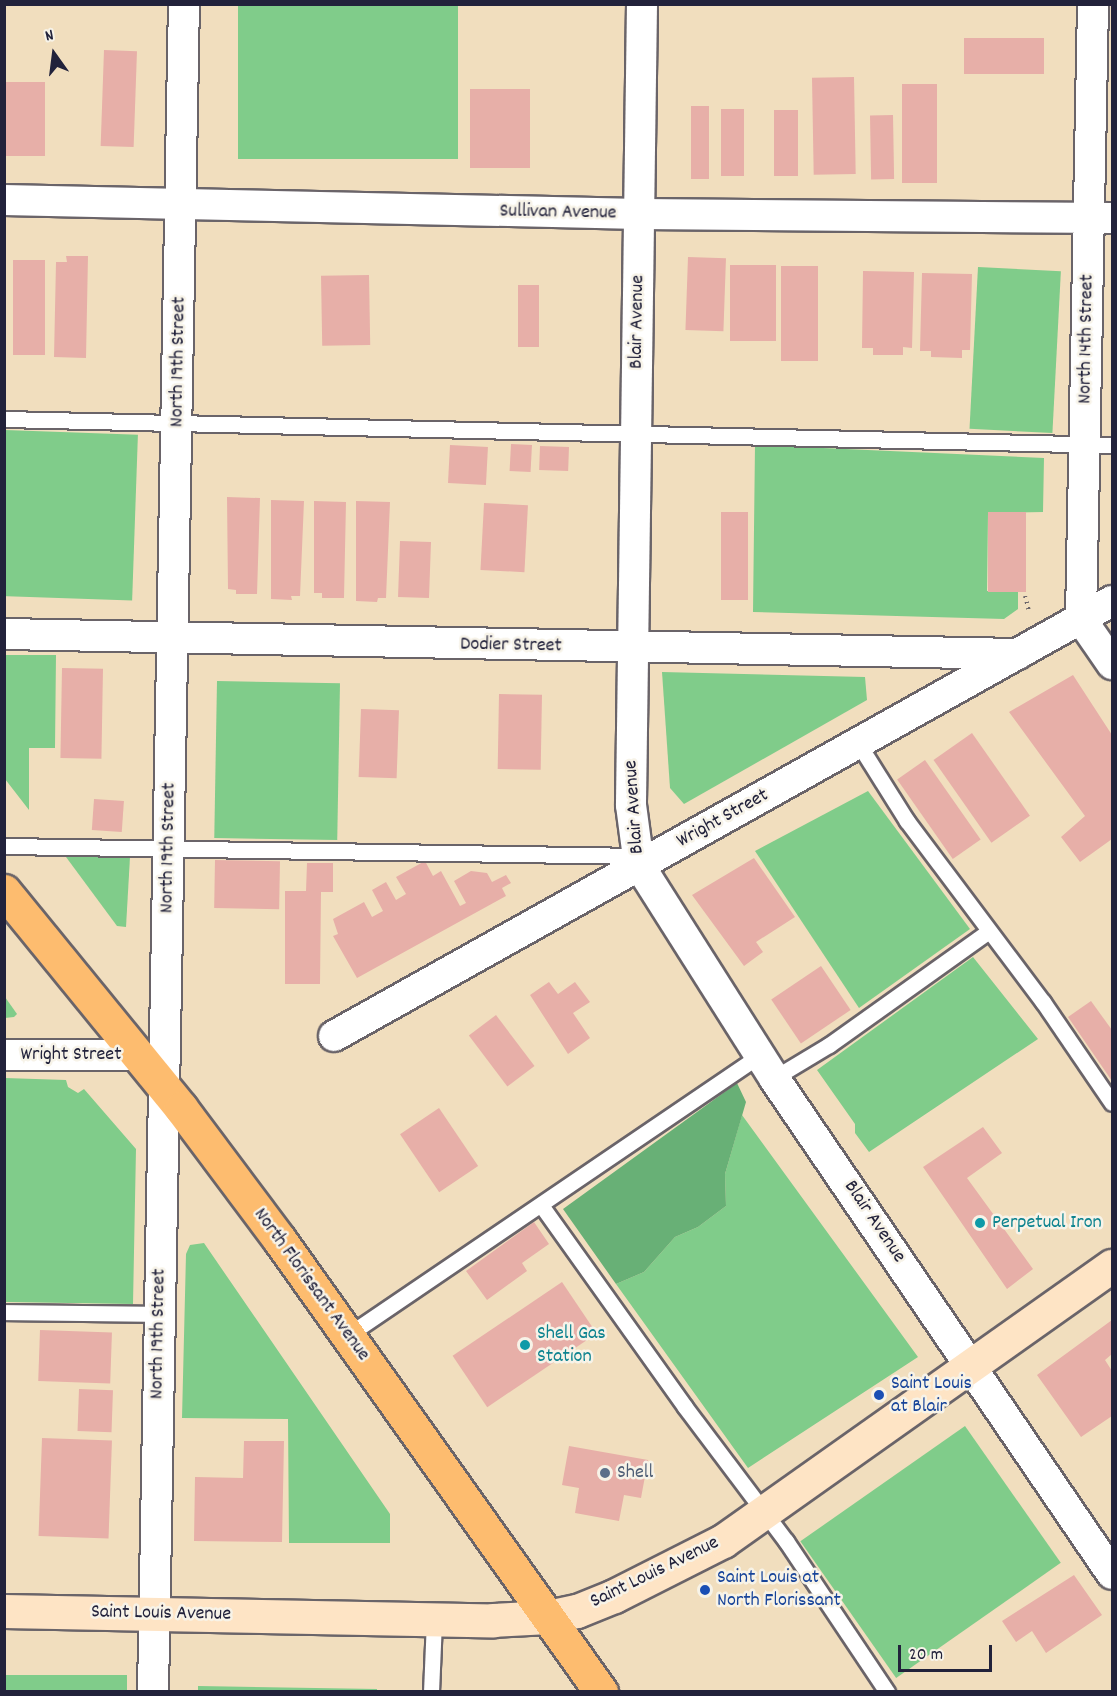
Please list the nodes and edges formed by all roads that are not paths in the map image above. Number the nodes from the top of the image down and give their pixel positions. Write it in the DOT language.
graph roads {
  1 [pos="184,4"];
  2 [pos="642,4"];
  3 [pos="1093,4"];
  4 [pos="4,200"];
  5 [pos="181,204"];
  6 [pos="640,214"];
  7 [pos="1101,218"];
  8 [pos="4,419"];
  9 [pos="178,421"];
  10 [pos="636,433"];
  11 [pos="1099,445"];
  12 [pos="1113,601"];
  13 [pos="1081,619"];
  14 [pos="4,634"];
  15 [pos="174,637"];
  16 [pos="632,648"];
  17 [pos="1018,654"];
  18 [pos="1113,664"];
  19 [pos="858,743"];
  20 [pos="4,846"];
  21 [pos="168,849"];
  22 [pos="638,861"];
  23 [pos="4,891"];
  24 [pos="989,932"];
  25 [pos="334,1036"];
  26 [pos="4,1055"];
  27 [pos="137,1055"];
  28 [pos="767,1067"];
  29 [pos="164,1089"];
  30 [pos="1113,1103"];
  31 [pos="541,1205"];
  32 [pos="1113,1266"];
  33 [pos="4,1312"];
  34 [pos="160,1314"];
  35 [pos="348,1335"];
  36 [pos="972,1366"];
  37 [pos="766,1512"];
  38 [pos="1113,1574"];
  39 [pos="4,1611"];
  40 [pos="154,1614"];
  41 [pos="548,1617"];
  42 [pos="434,1619"];
  43 [pos="153,1692"];
  44 [pos="431,1692"];
  45 [pos="601,1692"];
  46 [pos="887,1692"];
  1 -- 5 [label="street, North 19th Street"];
  2 -- 6 [label="street, Blair Avenue"];
  3 -- 7 [label="street, North 14th Street"];
  4 -- 5 [label="street, Sullivan Avenue"];
  5 -- 6 [label="street, Sullivan Avenue"];
  5 -- 9 [label="street, North 19th Street"];
  6 -- 7 [label="street, Sullivan Avenue"];
  6 -- 10 [label="street, Blair Avenue"];
  7 -- 11 [label="street, North 14th Street"];
  8 -- 9 [label="lane"];
  9 -- 10 [label="lane"];
  9 -- 15 [label="street, North 19th Street"];
  10 -- 11 [label="lane"];
  10 -- 16 [label="street, Blair Avenue"];
  11 -- 13 [label="street, North 14th Street"];
  12 -- 13 [label="street, Wright Street"];
  13 -- 17 [label="street, Wright Street"];
  13 -- 18 [label="street"];
  14 -- 15 [label="street, Dodier Street"];
  15 -- 16 [label="street, Dodier Street"];
  15 -- 21 [label="street, North 19th Street"];
  16 -- 17 [label="street, Dodier Street"];
  16 -- 22 [label="street, Blair Avenue"];
  17 -- 19 [label="street, Wright Street"];
  19 -- 22 [label="street, Wright Street"];
  19 -- 24 [label="lane"];
  20 -- 21 [label="lane"];
  21 -- 22 [label="lane"];
  21 -- 29 [label="street, North 19th Street"];
  22 -- 25 [label="street, Wright Street"];
  22 -- 28 [label="street, Blair Avenue"];
  23 -- 27 [label="main road, North Florissant Avenue"];
  24 -- 28 [label="lane"];
  24 -- 30 [label="lane"];
  26 -- 27 [label="street, Wright Street"];
  27 -- 29 [label="main road, North Florissant Avenue"];
  28 -- 31 [label="lane"];
  28 -- 36 [label="street, Blair Avenue"];
  29 -- 34 [label="street, North 19th Street"];
  29 -- 35 [label="main road, North Florissant Avenue"];
  31 -- 35 [label="lane"];
  31 -- 37 [label="lane"];
  32 -- 36 [label="street, Saint Louis Avenue"];
  33 -- 34 [label="lane"];
  34 -- 40 [label="street, North 19th Street"];
  35 -- 41 [label="main road, North Florissant Avenue"];
  36 -- 37 [label="street, Saint Louis Avenue"];
  36 -- 38 [label="street, Blair Avenue"];
  37 -- 41 [label="street, Saint Louis Avenue"];
  37 -- 46 [label="lane"];
  39 -- 40 [label="street, Saint Louis Avenue"];
  40 -- 42 [label="street, Saint Louis Avenue"];
  40 -- 43 [label="street, North 19th Street"];
  41 -- 42 [label="street, Saint Louis Avenue"];
  41 -- 45 [label="main road, North Florissant Avenue"];
  42 -- 44 [label="lane"];
}
